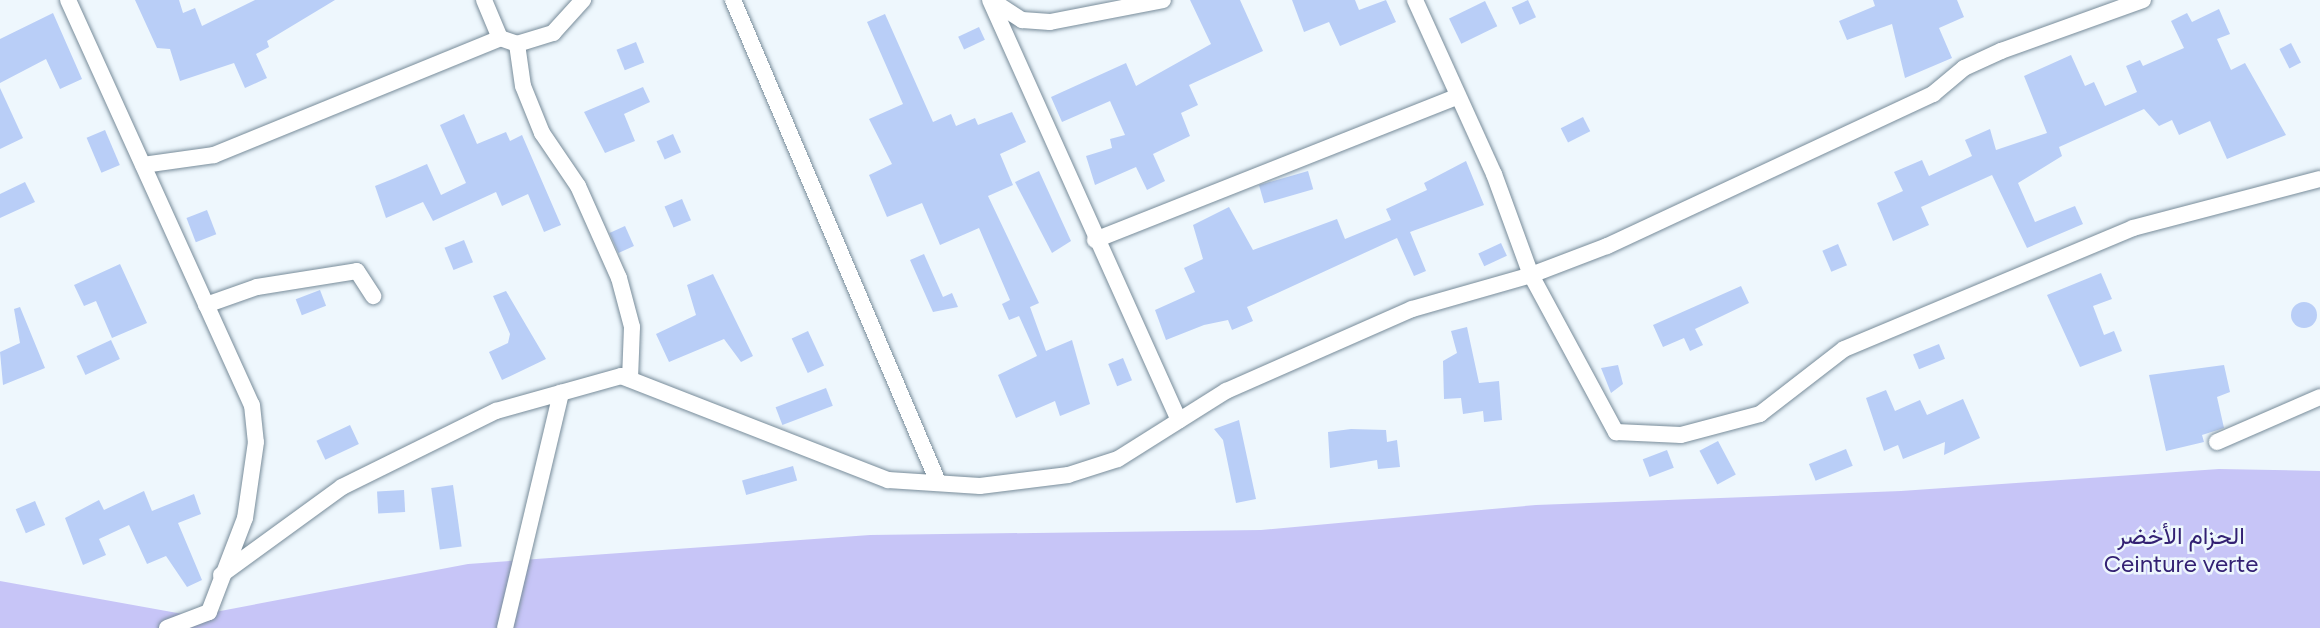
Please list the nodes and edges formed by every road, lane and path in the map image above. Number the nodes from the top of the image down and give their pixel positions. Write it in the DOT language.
graph roads {
  1 [pos="68,0"];
  2 [pos="484,0"];
  3 [pos="733,0"];
  4 [pos="991,0"];
  5 [pos="1163,0"];
  6 [pos="1415,0"];
  7 [pos="2143,0"];
  8 [pos="582,2"];
  9 [pos="500,38"];
  10 [pos="517,44"];
  11 [pos="1456,97"];
  12 [pos="143,165"];
  13 [pos="2320,179"];
  14 [pos="1095,240"];
  15 [pos="1531,275"];
  16 [pos="373,296"];
  17 [pos="206,305"];
  18 [pos="630,379"];
  19 [pos="561,393"];
  20 [pos="2320,397"];
  21 [pos="1179,421"];
  22 [pos="2217,442"];
  23 [pos="938,482"];
  24 [pos="221,575"];
  25 [pos="167,628"];
  26 [pos="505,628"];
  1 -- 12 [label="street"];
  2 -- 9 [label="street"];
  3 -- 23 [label="street"];
  4 -- 5 [label="street"];
  4 -- 14 [label="street"];
  6 -- 11 [label="street"];
  7 -- 15 [label="street"];
  8 -- 10 [label="street"];
  9 -- 10 [label="street"];
  9 -- 12 [label="street"];
  10 -- 18 [label="street"];
  11 -- 14 [label="street"];
  11 -- 15 [label="street"];
  12 -- 17 [label="street"];
  13 -- 15 [label="street"];
  14 -- 21 [label="street"];
  15 -- 21 [label="street"];
  16 -- 17 [label="street"];
  17 -- 24 [label="street"];
  18 -- 19 [label="street"];
  18 -- 23 [label="street"];
  19 -- 24 [label="street"];
  19 -- 26 [label="street"];
  20 -- 22 [label="street"];
  21 -- 23 [label="street"];
  24 -- 25 [label="street"];
}
